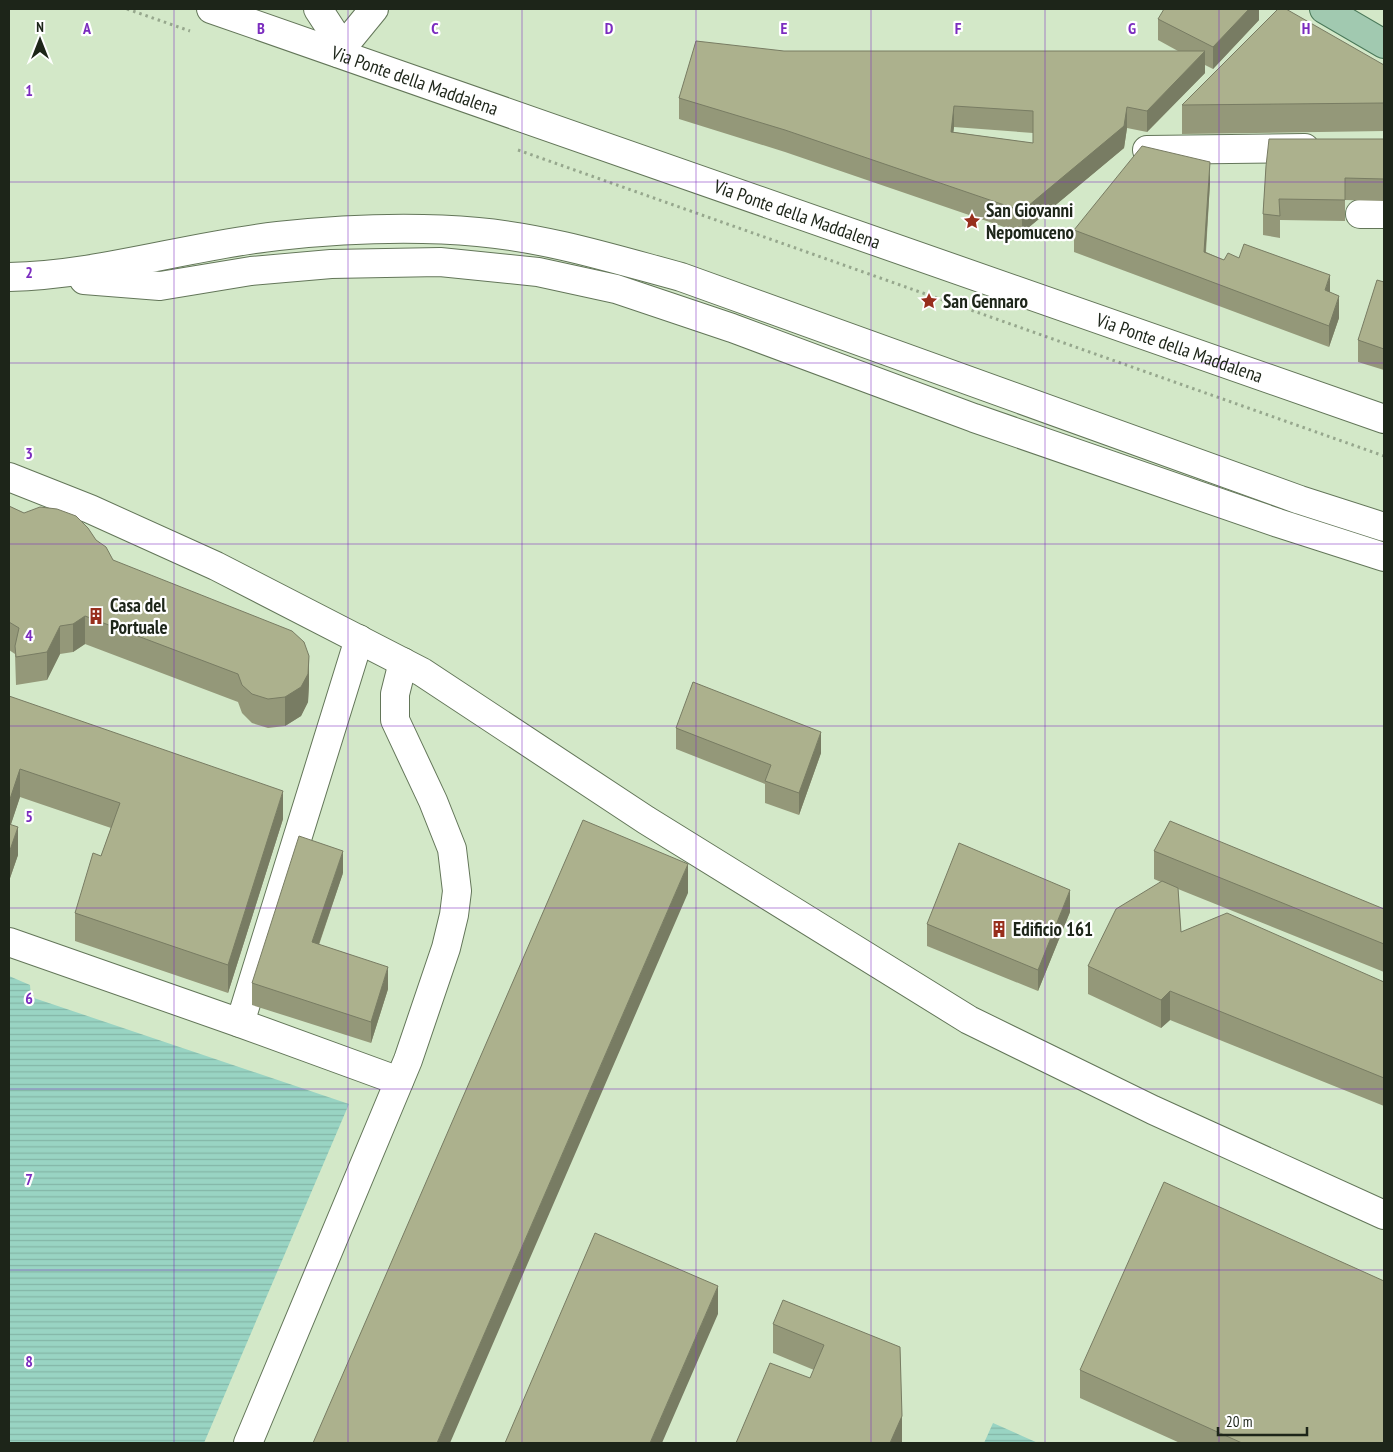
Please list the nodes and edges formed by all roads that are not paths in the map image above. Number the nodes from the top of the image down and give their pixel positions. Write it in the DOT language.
graph roads {
  1 [pos="211,9"];
  2 [pos="374,9"];
  3 [pos="1324,9"];
  4 [pos="316,10"];
  5 [pos="1384,44"];
  6 [pos="338,53"];
  7 [pos="1325,148"];
  8 [pos="1147,150"];
  9 [pos="40,276"];
  10 [pos="9,277"];
  11 [pos="1384,418"];
  12 [pos="9,477"];
  13 [pos="1384,528"];
  14 [pos="1384,557"];
  15 [pos="360,639"];
  16 [pos="403,662"];
  17 [pos="9,942"];
  18 [pos="240,1023"];
  19 [pos="399,1081"];
  20 [pos="1384,1215"];
  21 [pos="248,1443"];
  1 -- 6 [label="street, Via Ponte della Maddalena"];
  2 -- 6 [label="street"];
  3 -- 5 [label="main road"];
  4 -- 6 [label="street"];
  6 -- 11 [label="street, Via Ponte della Maddalena"];
  7 -- 8 [label="street"];
  9 -- 10 [label="street"];
  9 -- 13 [label="street"];
  9 -- 14 [label="street"];
  12 -- 15 [label="street"];
  15 -- 16 [label="street"];
  15 -- 18 [label="street"];
  16 -- 19 [label="street"];
  16 -- 20 [label="street"];
  17 -- 18 [label="street"];
  18 -- 19 [label="street"];
  19 -- 21 [label="street"];
}
